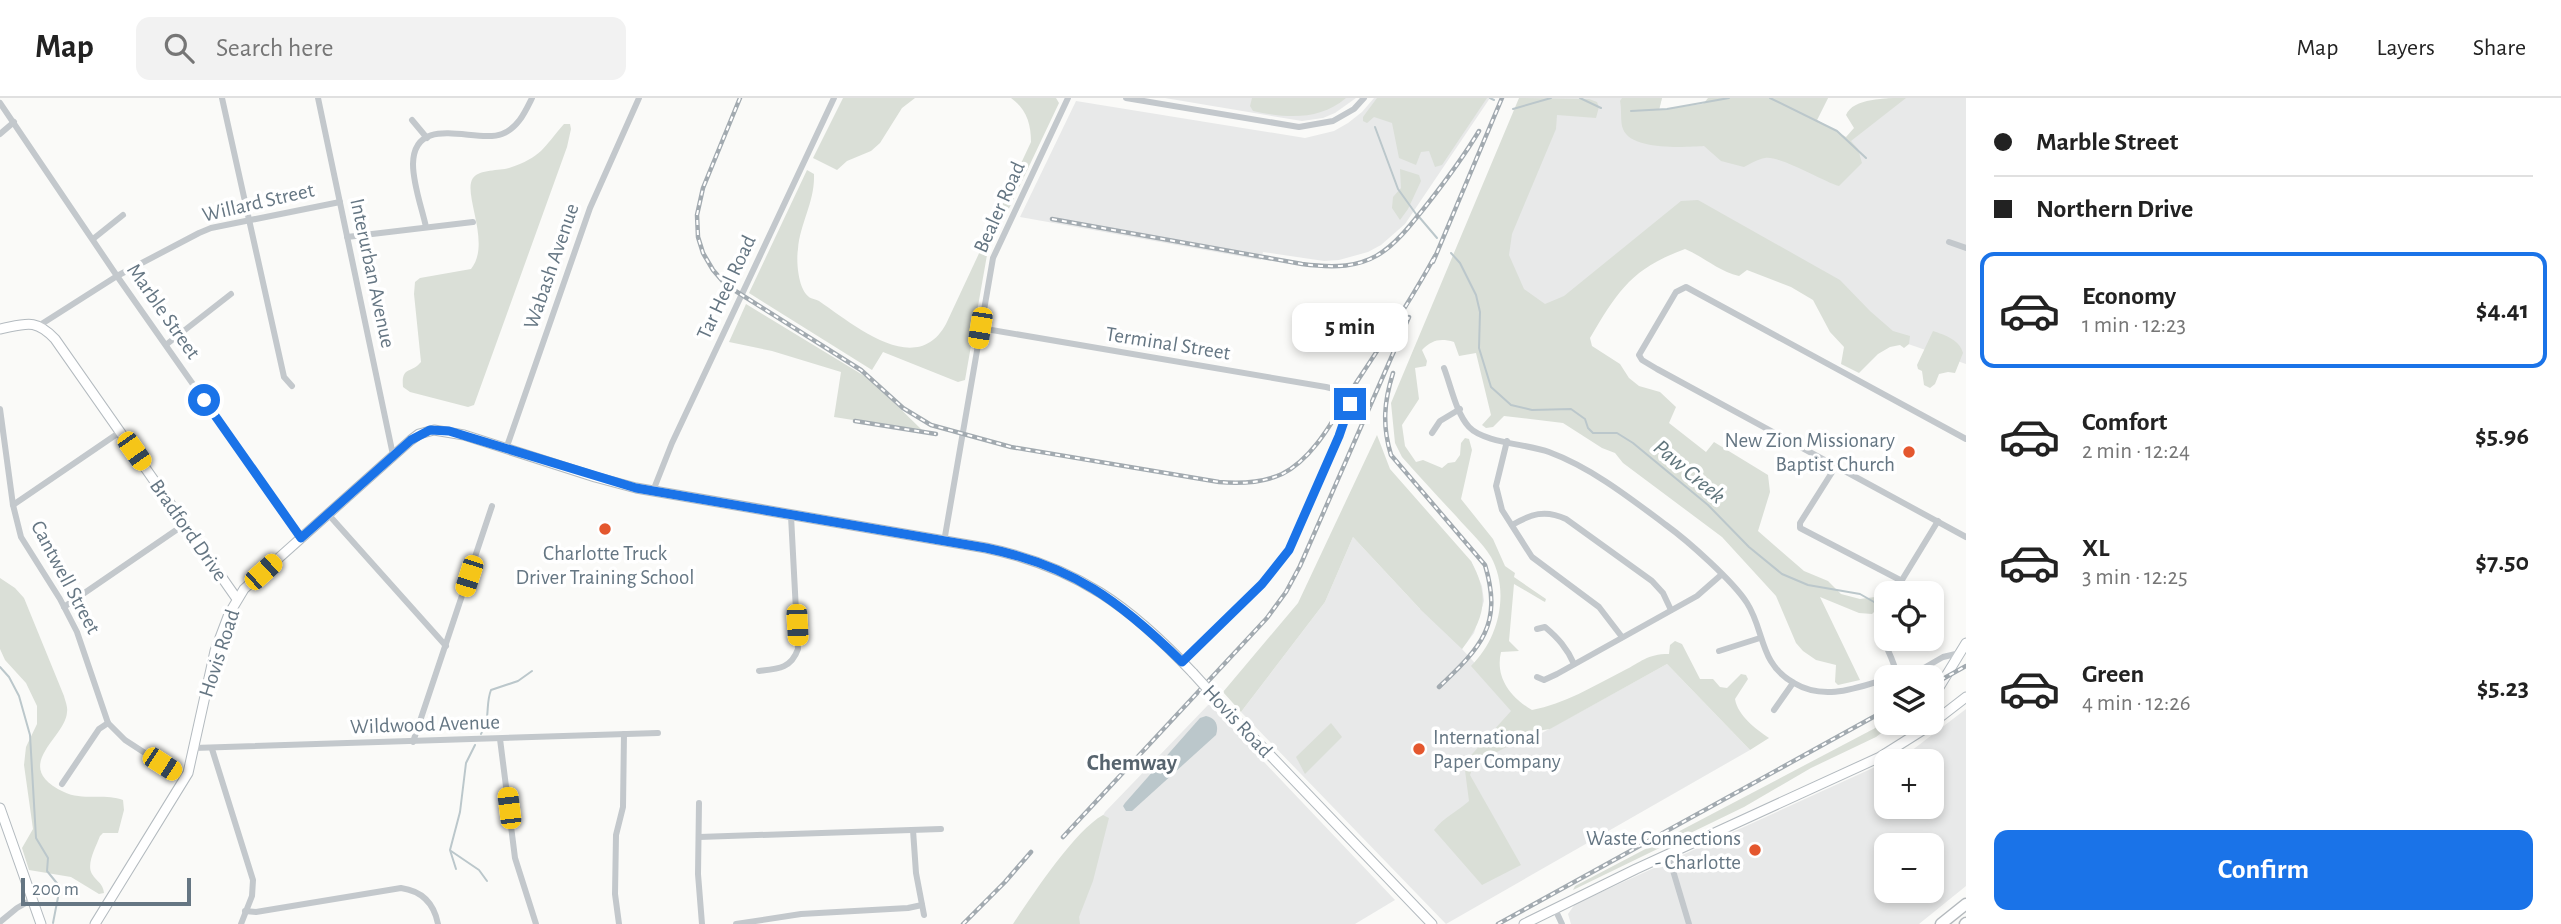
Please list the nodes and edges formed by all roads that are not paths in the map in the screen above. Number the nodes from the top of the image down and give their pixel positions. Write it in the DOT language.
graph roads {
  1 [pos="222,98"];
  2 [pos="318,98"];
  3 [pos="533,98"];
  4 [pos="639,98"];
  5 [pos="834,98"];
  6 [pos="1068,98"];
  7 [pos="1126,98"];
  8 [pos="1364,98"];
  9 [pos="0,103"];
  10 [pos="412,120"];
  11 [pos="14,122"];
  12 [pos="0,134"];
  13 [pos="427,138"];
  14 [pos="340,201"];
  15 [pos="123,215"];
  16 [pos="249,220"];
  17 [pos="473,222"];
  18 [pos="426,228"];
  19 [pos="347,236"];
  20 [pos="93,239"];
  21 [pos="1949,242"];
  22 [pos="1966,248"];
  23 [pos="117,275"];
  24 [pos="231,294"];
  25 [pos="40,325"];
  26 [pos="0,328"];
  27 [pos="980,328"];
  28 [pos="167,344"];
  29 [pos="1444,368"];
  30 [pos="292,386"];
  31 [pos="0,409"];
  32 [pos="1460,409"];
  33 [pos="120,432"];
  34 [pos="1432,433"];
  35 [pos="1966,439"];
  36 [pos="1507,441"];
  37 [pos="506,449"];
  38 [pos="393,455"];
  39 [pos="1836,466"];
  40 [pos="653,491"];
  41 [pos="13,505"];
  42 [pos="492,506"];
  43 [pos="328,514"];
  44 [pos="791,516"];
  45 [pos="1938,521"];
  46 [pos="185,524"];
  47 [pos="1512,525"];
  48 [pos="1966,537"];
  49 [pos="301,538"];
  50 [pos="944,542"];
  51 [pos="1721,575"];
  52 [pos="1902,581"];
  53 [pos="237,599"];
  54 [pos="64,607"];
  55 [pos="1671,610"];
  56 [pos="1537,629"];
  57 [pos="1622,636"];
  58 [pos="1760,638"];
  59 [pos="1966,643"];
  60 [pos="446,646"];
  61 [pos="1719,651"];
  62 [pos="1960,653"];
  63 [pos="1182,662"];
  64 [pos="1574,664"];
  65 [pos="1929,665"];
  66 [pos="759,671"];
  67 [pos="1537,677"];
  68 [pos="1944,679"];
  69 [pos="1874,682"];
  70 [pos="1793,683"];
  71 [pos="1966,697"];
  72 [pos="1774,710"];
  73 [pos="108,723"];
  74 [pos="658,733"];
  75 [pos="624,734"];
  76 [pos="1911,735"];
  77 [pos="500,739"];
  78 [pos="1908,740"];
  79 [pos="413,742"];
  80 [pos="194,748"];
  81 [pos="212,749"];
  82 [pos="185,779"];
  83 [pos="62,784"];
  84 [pos="699,803"];
  85 [pos="0,808"];
  86 [pos="913,830"];
  87 [pos="941,830"];
  88 [pos="699,837"];
  89 [pos="1668,854"];
  90 [pos="31,901"];
  91 [pos="1966,904"];
  92 [pos="922,905"];
  93 [pos="1555,909"];
  94 [pos="245,911"];
  95 [pos="925,915"];
  96 [pos="0,922"];
  97 [pos="41,924"];
  98 [pos="95,924"];
  99 [pos="241,924"];
  100 [pos="438,924"];
  101 [pos="536,924"];
  102 [pos="619,924"];
  103 [pos="702,924"];
  104 [pos="736,924"];
  105 [pos="1432,924"];
  106 [pos="1524,924"];
  107 [pos="1562,924"];
  108 [pos="1689,924"];
  109 [pos="1941,924"];
  1 -- 16 [label="street"];
  2 -- 14 [label="street, Interurban Avenue"];
  3 -- 13 [label="street"];
  4 -- 37 [label="street, Wabash Avenue"];
  5 -- 40 [label="street, Tar Heel Road"];
  6 -- 27 [label="street, Bealer Road"];
  7 -- 8 [label="street"];
  9 -- 11 [label="street, Marble Street"];
  10 -- 13 [label="street"];
  11 -- 12 [label="street"];
  11 -- 20 [label="street, Marble Street"];
  13 -- 18 [label="street"];
  14 -- 16 [label="street, Willard Street"];
  14 -- 19 [label="street, Interurban Avenue"];
  15 -- 20 [label="street"];
  16 -- 23 [label="street, Willard Street"];
  16 -- 30 [label="street"];
  17 -- 18 [label="street"];
  18 -- 19 [label="street"];
  19 -- 38 [label="street, Interurban Avenue"];
  20 -- 23 [label="street, Marble Street"];
  21 -- 22 [label="street"];
  23 -- 25 [label="street, Willard Street"];
  23 -- 28 [label="street, Marble Street"];
  24 -- 28 [label="street"];
  25 -- 26 [label="street"];
  25 -- 33 [label="street, Bradford Drive"];
  27 -- 50 [label="street, Bealer Road"];
  27 -- 63 [label="street, Terminal Street"];
  28 -- 49 [label="street, Marble Street"];
  29 -- 32 [label="street"];
  31 -- 41 [label="street, Cantwell Street"];
  32 -- 34 [label="street"];
  32 -- 36 [label="street"];
  33 -- 41 [label="street"];
  33 -- 46 [label="street, Bradford Drive"];
  35 -- 39 [label="street"];
  36 -- 47 [label="street"];
  36 -- 51 [label="street"];
  37 -- 38 [label="street, Hovis Road"];
  37 -- 40 [label="street, Hovis Road"];
  38 -- 43 [label="street, Hovis Road"];
  39 -- 45 [label="street"];
  39 -- 52 [label="street"];
  40 -- 44 [label="street, Hovis Road"];
  41 -- 54 [label="street, Cantwell Street"];
  42 -- 60 [label="street"];
  43 -- 49 [label="street, Hovis Road"];
  43 -- 60 [label="street"];
  44 -- 50 [label="street, Hovis Road"];
  44 -- 66 [label="street"];
  45 -- 48 [label="street"];
  45 -- 52 [label="street"];
  46 -- 53 [label="street, Bradford Drive"];
  46 -- 54 [label="street"];
  47 -- 55 [label="street"];
  47 -- 57 [label="street"];
  49 -- 53 [label="street, Hovis Road"];
  50 -- 63 [label="street, Hovis Road"];
  51 -- 55 [label="street"];
  51 -- 58 [label="street"];
  53 -- 80 [label="street, Hovis Road"];
  54 -- 73 [label="street, Cantwell Street"];
  55 -- 57 [label="street"];
  56 -- 64 [label="street"];
  57 -- 64 [label="street"];
  58 -- 61 [label="street"];
  58 -- 70 [label="street"];
  59 -- 62 [label="street"];
  60 -- 79 [label="street"];
  62 -- 65 [label="street"];
  62 -- 68 [label="street"];
  63 -- 105 [label="street, Hovis Road, bridge"];
  64 -- 67 [label="street"];
  69 -- 70 [label="street"];
  70 -- 72 [label="street"];
  71 -- 78 [label="street"];
  73 -- 82 [label="street"];
  73 -- 83 [label="street"];
  74 -- 75 [label="street, Wildwood Avenue"];
  75 -- 77 [label="street, Wildwood Avenue"];
  75 -- 102 [label="street"];
  76 -- 78 [label="street"];
  77 -- 79 [label="street, Wildwood Avenue"];
  77 -- 101 [label="street"];
  78 -- 89 [label="street"];
  79 -- 81 [label="street, Wildwood Avenue"];
  80 -- 81 [label="street, Wildwood Avenue"];
  80 -- 82 [label="street, Hovis Road"];
  81 -- 94 [label="street"];
  82 -- 98 [label="street, Hovis Road"];
  84 -- 88 [label="street"];
  85 -- 90 [label="street"];
  86 -- 87 [label="street"];
  86 -- 88 [label="street"];
  86 -- 92 [label="street"];
  88 -- 103 [label="street"];
  89 -- 93 [label="street"];
  89 -- 108 [label="street"];
  90 -- 96 [label="street"];
  90 -- 97 [label="street"];
  91 -- 109 [label="highway"];
  92 -- 95 [label="street"];
  92 -- 104 [label="street"];
  93 -- 106 [label="street"];
  93 -- 107 [label="street"];
  94 -- 99 [label="street"];
  94 -- 100 [label="street"];
}
